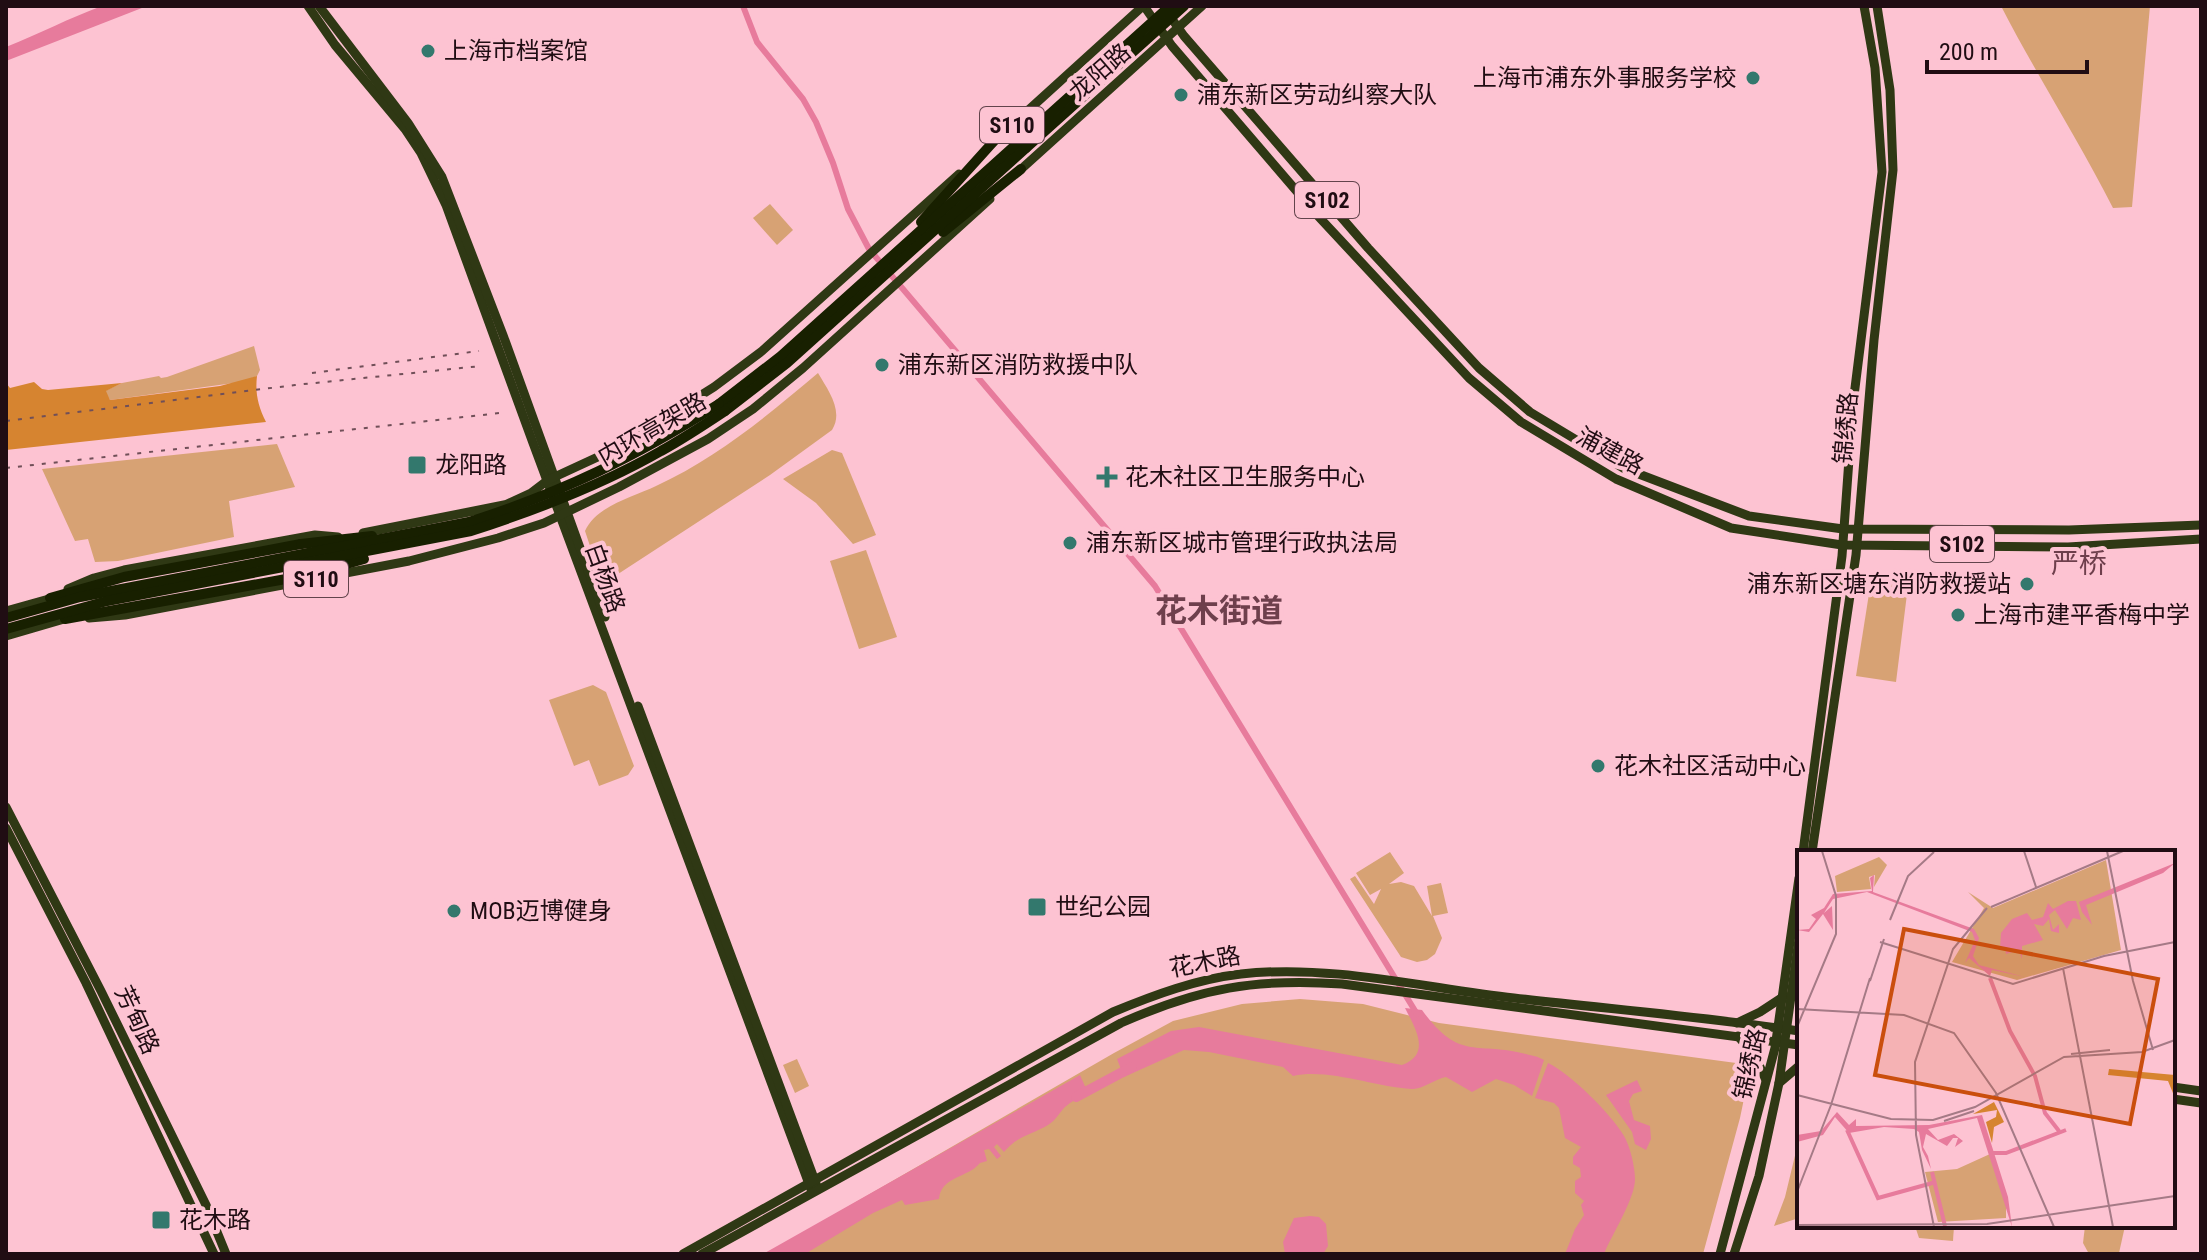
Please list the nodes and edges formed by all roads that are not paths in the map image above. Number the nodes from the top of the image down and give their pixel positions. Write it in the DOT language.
graph roads {
  1 [pos="308,6"];
  2 [pos="319,6"];
  3 [pos="1143,6"];
  4 [pos="1163,6"];
  5 [pos="1170,6"];
  6 [pos="1184,6"];
  7 [pos="1202,6"];
  8 [pos="1864,6"];
  9 [pos="1877,6"];
  10 [pos="1178,28"];
  11 [pos="1167,40"];
  12 [pos="994,141"];
  13 [pos="1023,145"];
  14 [pos="1021,169"];
  15 [pos="895,259"];
  16 [pos="874,272"];
  17 [pos="722,408"];
  18 [pos="551,479"];
  19 [pos="504,505"];
  20 [pos="561,512"];
  21 [pos="2201,525"];
  22 [pos="1843,529"];
  23 [pos="1858,530"];
  24 [pos="413,534"];
  25 [pos="315,535"];
  26 [pos="344,537"];
  27 [pos="2201,539"];
  28 [pos="1856,544"];
  29 [pos="1842,545"];
  30 [pos="388,549"];
  31 [pos="290,555"];
  32 [pos="384,565"];
  33 [pos="306,566"];
  34 [pos="50,598"];
  35 [pos="6,611"];
  36 [pos="6,618"];
  37 [pos="65,619"];
  38 [pos="6,629"];
  39 [pos="6,636"];
  40 [pos="6,807"];
  41 [pos="6,828"];
  42 [pos="1803,850"];
  43 [pos="1812,850"];
  44 [pos="1797,898"];
  45 [pos="1797,949"];
  46 [pos="1386,985"];
  47 [pos="1787,998"];
  48 [pos="1797,1011"];
  49 [pos="1737,1023"];
  50 [pos="1783,1029"];
  51 [pos="1797,1031"];
  52 [pos="1738,1036"];
  53 [pos="1781,1041"];
  54 [pos="1797,1045"];
  55 [pos="1797,1068"];
  56 [pos="1767,1081"];
  57 [pos="1779,1083"];
  58 [pos="2175,1087"];
  59 [pos="2201,1091"];
  60 [pos="2175,1099"];
  61 [pos="2201,1103"];
  62 [pos="813,1187"];
  63 [pos="214,1254"];
  64 [pos="226,1254"];
  65 [pos="683,1254"];
  66 [pos="702,1254"];
  67 [pos="1720,1254"];
  68 [pos="1734,1254"];
  1 -- 18 [label="main road, 白杨路"];
  2 -- 18 [label="main road, 白杨路"];
  3 -- 11 [label="main road, S102"];
  3 -- 12 [label="main road, 龙阳路 / S110"];
  4 -- 10 [label="main road, S102"];
  5 -- 13 [label="highway, 内环高架路, bridge"];
  6 -- 13 [label="highway, 内环高架路, bridge"];
  7 -- 10 [label="main road, 龙阳路 / S110"];
  8 -- 22 [label="main road, 锦绣路"];
  9 -- 23 [label="main road, 锦绣路"];
  10 -- 11 [label="main road, 龙阳路 / S110"];
  10 -- 22 [label="main road, 浦建路 / S102"];
  11 -- 14 [label="main road, 龙阳路 / S110"];
  11 -- 29 [label="main road, 浦建路 / S102"];
  12 -- 15 [label="highway"];
  13 -- 15 [label="highway, 内环高架路"];
  14 -- 15 [label="highway"];
  15 -- 16 [label="highway, 内环高架路"];
  15 -- 16 [label="main road, S110"];
  15 -- 20 [label="main road, S110"];
  16 -- 17 [label="highway, 内环高架路"];
  16 -- 17 [label="highway, 内环高架路"];
  16 -- 18 [label="main road, S110"];
  17 -- 24 [label="highway, 内环高架路, bridge"];
  17 -- 30 [label="highway, 内环高架路, bridge"];
  18 -- 19 [label="main road, S110"];
  18 -- 20 [label="main road, 白杨路"];
  19 -- 26 [label="main road, S110"];
  19 -- 31 [label="main road, S110"];
  20 -- 32 [label="main road, S110"];
  20 -- 33 [label="main road, S110"];
  20 -- 62 [label="main road, 白杨路"];
  21 -- 23 [label="main road, 浦建路 / S102"];
  22 -- 23 [label="main road, 浦建路 / S102"];
  22 -- 29 [label="main road, 锦绣路"];
  23 -- 28 [label="main road, 锦绣路"];
  24 -- 34 [label="highway, bridge"];
  24 -- 36 [label="highway, 内环高架路, bridge"];
  25 -- 26 [label="main road, S110"];
  25 -- 31 [label="main road"];
  25 -- 34 [label="main road, S110"];
  26 -- 31 [label="main road, S110"];
  27 -- 28 [label="main road, 浦建路 / S102"];
  28 -- 29 [label="main road, 浦建路 / S102"];
  28 -- 43 [label="main road, 锦绣路"];
  29 -- 42 [label="main road, 锦绣路"];
  30 -- 37 [label="highway, bridge"];
  30 -- 38 [label="highway, 内环高架路, bridge"];
  31 -- 34 [label="main road, S110"];
  32 -- 33 [label="main road"];
  32 -- 37 [label="main road, S110"];
  33 -- 37 [label="main road, S110"];
  34 -- 35 [label="main road, S110"];
  37 -- 39 [label="main road, S110"];
  40 -- 64 [label="main road, 芳甸路"];
  41 -- 63 [label="main road, 芳甸路"];
  44 -- 47 [label="main road, 锦绣路"];
  45 -- 47 [label="main road, 锦绣路"];
  46 -- 49 [label="main road, 花木路"];
  46 -- 52 [label="main road, 花木路"];
  46 -- 62 [label="main road, 花木路"];
  47 -- 48 [label="main road"];
  47 -- 49 [label="main road"];
  47 -- 50 [label="main road, 锦绣路"];
  49 -- 50 [label="main road, 花木路"];
  50 -- 51 [label="main road, 花木路"];
  50 -- 53 [label="main road, 锦绣路"];
  52 -- 53 [label="main road, 花木路"];
  52 -- 56 [label="main road"];
  53 -- 54 [label="main road, 花木路"];
  53 -- 56 [label="main road, 锦绣路"];
  53 -- 57 [label="main road, 锦绣路"];
  55 -- 57 [label="main road"];
  56 -- 67 [label="main road, 锦绣路"];
  57 -- 68 [label="main road, 锦绣路"];
  58 -- 59 [label="main road"];
  60 -- 61 [label="main road"];
  62 -- 65 [label="main road, 花木路"];
  62 -- 66 [label="main road, 花木路"];
}
